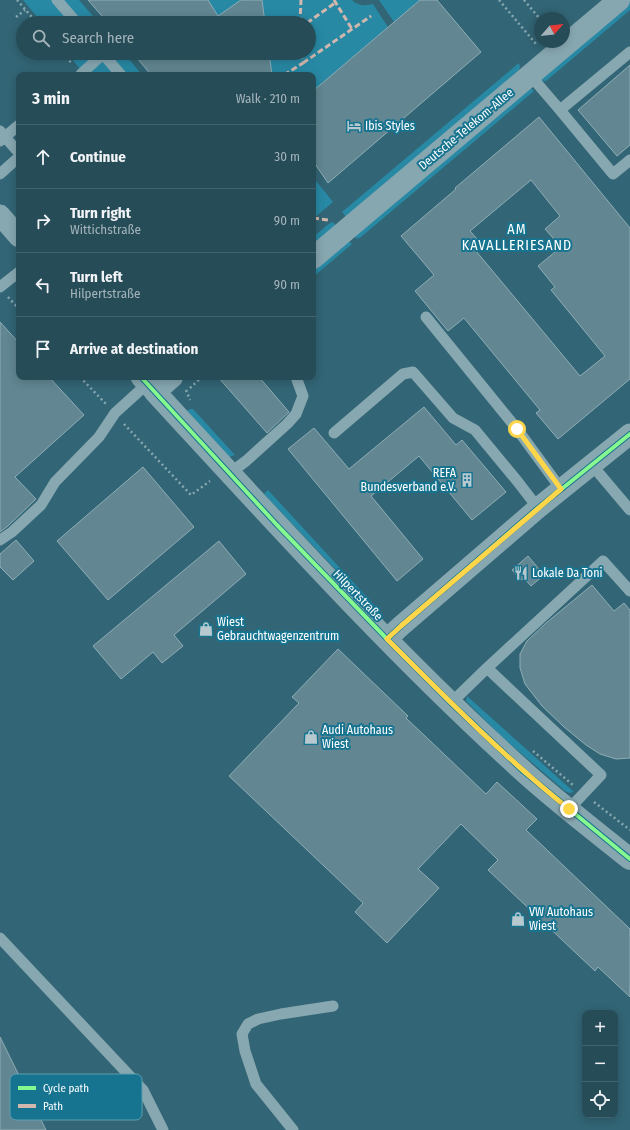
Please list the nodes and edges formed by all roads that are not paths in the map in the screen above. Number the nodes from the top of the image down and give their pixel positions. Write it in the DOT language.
graph roads {
  1 [pos="57,0"];
  2 [pos="614,2"];
  3 [pos="71,16"];
  4 [pos="630,52"];
  5 [pos="96,60"];
  6 [pos="108,60"];
  7 [pos="83,72"];
  8 [pos="118,72"];
  9 [pos="530,75"];
  10 [pos="560,110"];
  11 [pos="16,127"];
  12 [pos="2,136"];
  13 [pos="16,150"];
  14 [pos="16,160"];
  15 [pos="630,160"];
  16 [pos="0,174"];
  17 [pos="0,215"];
  18 [pos="16,234"];
  19 [pos="316,255"];
  20 [pos="16,274"];
  21 [pos="0,287"];
  22 [pos="426,317"];
  23 [pos="297,380"];
  24 [pos="148,384"];
  25 [pos="179,384"];
  26 [pos="334,433"];
  27 [pos="630,434"];
  28 [pos="592,465"];
  29 [pos="220,477"];
  30 [pos="561,489"];
  31 [pos="538,508"];
  32 [pos="630,510"];
  33 [pos="0,540"];
  34 [pos="630,591"];
  35 [pos="387,639"];
  36 [pos="486,668"];
  37 [pos="451,703"];
  38 [pos="569,809"];
  39 [pos="630,859"];
  40 [pos="0,938"];
  41 [pos="333,1006"];
  42 [pos="128,1074"];
  43 [pos="142,1089"];
  44 [pos="163,1130"];
  45 [pos="292,1130"];
  1 -- 3 [label="lane"];
  2 -- 9 [label="main road, Deutsche-Telekom-Allee"];
  4 -- 10 [label="lane"];
  5 -- 7 [label="lane"];
  6 -- 8 [label="lane"];
  9 -- 10 [label="lane"];
  9 -- 19 [label="main road, Deutsche-Telekom-Allee"];
  10 -- 15 [label="lane"];
  11 -- 12 [label="lane"];
  12 -- 13 [label="lane"];
  14 -- 16 [label="lane"];
  17 -- 18 [label="street"];
  20 -- 21 [label="lane"];
  22 -- 30 [label="lane"];
  23 -- 29 [label="lane"];
  24 -- 25 [label="main road"];
  24 -- 29 [label="main road, Hilpertstraße"];
  24 -- 33 [label="lane"];
  26 -- 31 [label="lane"];
  27 -- 28 [label="street"];
  28 -- 30 [label="street"];
  28 -- 32 [label="lane"];
  29 -- 35 [label="main road, Hilpertstraße"];
  30 -- 31 [label="street"];
  31 -- 35 [label="street"];
  34 -- 36 [label="lane"];
  35 -- 37 [label="main road, Hilpertstraße"];
  36 -- 37 [label="lane"];
  36 -- 38 [label="lane"];
  37 -- 38 [label="main road, Hilpertstraße"];
  38 -- 39 [label="main road, Hilpertstraße"];
  40 -- 42 [label="lane"];
  41 -- 45 [label="lane"];
  43 -- 44 [label="lane"];
}
